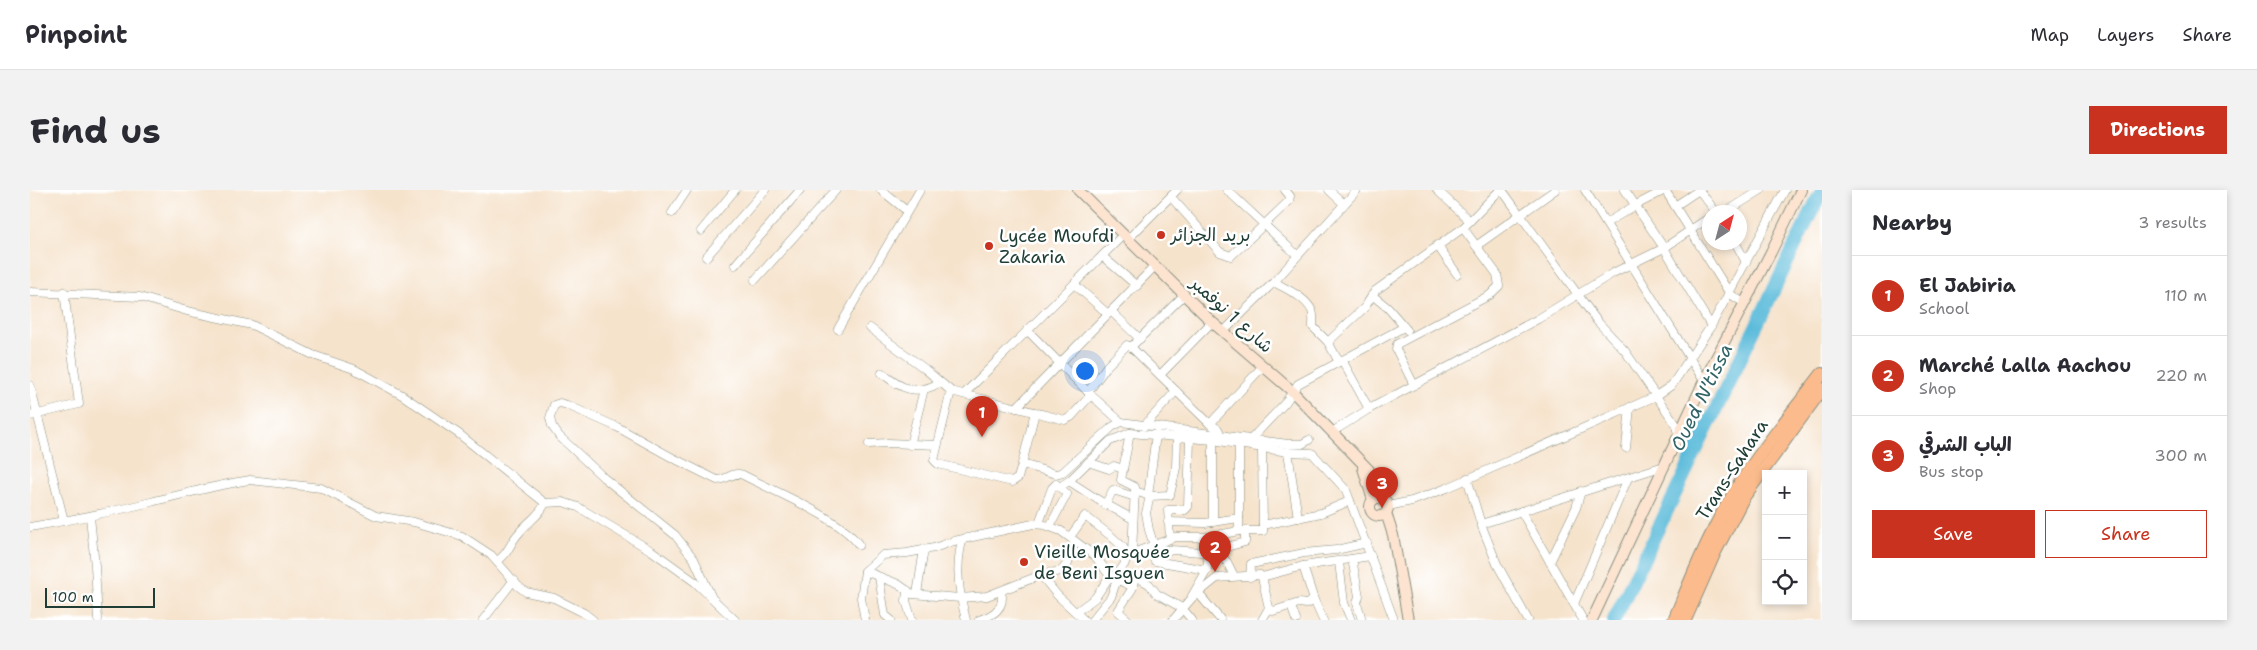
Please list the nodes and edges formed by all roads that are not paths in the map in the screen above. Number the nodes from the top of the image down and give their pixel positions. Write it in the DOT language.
graph roads {
  1 [pos="687,190"];
  2 [pos="735,190"];
  3 [pos="765,190"];
  4 [pos="800,190"];
  5 [pos="836,190"];
  6 [pos="880,190"];
  7 [pos="920,190"];
  8 [pos="1078,190"];
  9 [pos="1177,190"];
  10 [pos="1227,190"];
  11 [pos="1285,190"];
  12 [pos="1329,190"];
  13 [pos="1357,190"];
  14 [pos="1437,190"];
  15 [pos="1501,190"];
  16 [pos="1555,190"];
  17 [pos="1585,190"];
  18 [pos="1625,190"];
  19 [pos="1665,190"];
  20 [pos="1699,190"];
  21 [pos="1760,190"];
  22 [pos="1784,190"];
  23 [pos="1801,190"];
  24 [pos="1237,193"];
  25 [pos="1171,197"];
  26 [pos="1344,204"];
  27 [pos="1636,205"];
  28 [pos="1711,205"];
  29 [pos="1737,205"];
  30 [pos="1675,206"];
  31 [pos="908,211"];
  32 [pos="672,213"];
  33 [pos="1519,215"];
  34 [pos="1470,221"];
  35 [pos="1702,223"];
  36 [pos="1606,224"];
  37 [pos="1264,226"];
  38 [pos="1463,228"];
  39 [pos="701,231"];
  40 [pos="1691,232"];
  41 [pos="1125,237"];
  42 [pos="1437,245"];
  43 [pos="1476,246"];
  44 [pos="1664,248"];
  45 [pos="1739,250"];
  46 [pos="1297,255"];
  47 [pos="1102,256"];
  48 [pos="706,257"];
  49 [pos="1746,262"];
  50 [pos="735,265"];
  51 [pos="1632,265"];
  52 [pos="1155,266"];
  53 [pos="1457,274"];
  54 [pos="756,280"];
  55 [pos="1274,282"];
  56 [pos="1074,284"];
  57 [pos="1137,286"];
  58 [pos="30,292"];
  59 [pos="64,292"];
  60 [pos="1730,294"];
  61 [pos="1184,295"];
  62 [pos="1372,295"];
  63 [pos="1579,295"];
  64 [pos="1744,303"];
  65 [pos="1109,313"];
  66 [pos="1212,322"];
  67 [pos="1711,326"];
  68 [pos="1404,327"];
  69 [pos="870,328"];
  70 [pos="838,329"];
  71 [pos="1027,330"];
  72 [pos="1224,331"];
  73 [pos="1411,335"];
  74 [pos="1140,339"];
  75 [pos="1328,342"];
  76 [pos="1131,347"];
  77 [pos="1691,357"];
  78 [pos="1341,361"];
  79 [pos="1060,364"];
  80 [pos="1263,366"];
  81 [pos="882,373"];
  82 [pos="1822,374"];
  83 [pos="1160,375"];
  84 [pos="1704,380"];
  85 [pos="940,383"];
  86 [pos="30,385"];
  87 [pos="1414,385"];
  88 [pos="924,389"];
  89 [pos="1822,389"];
  90 [pos="951,391"];
  91 [pos="1176,391"];
  92 [pos="1292,391"];
  93 [pos="964,394"];
  94 [pos="1089,394"];
  95 [pos="1656,396"];
  96 [pos="1630,407"];
  97 [pos="1016,408"];
  98 [pos="1369,409"];
  99 [pos="1035,412"];
  100 [pos="33,416"];
  101 [pos="1121,422"];
  102 [pos="1210,424"];
  103 [pos="1144,426"];
  104 [pos="1332,432"];
  105 [pos="1130,433"];
  106 [pos="1156,434"];
  107 [pos="1221,435"];
  108 [pos="1679,436"];
  109 [pos="1177,437"];
  110 [pos="1190,438"];
  111 [pos="1251,439"];
  112 [pos="1212,440"];
  113 [pos="1309,440"];
  114 [pos="1239,443"];
  115 [pos="870,444"];
  116 [pos="910,445"];
  117 [pos="937,445"];
  118 [pos="1262,448"];
  119 [pos="1626,448"];
  120 [pos="1288,452"];
  121 [pos="1088,462"];
  122 [pos="1022,464"];
  123 [pos="1664,466"];
  124 [pos="1123,469"];
  125 [pos="1467,478"];
  126 [pos="1628,478"];
  127 [pos="1069,481"];
  128 [pos="1061,486"];
  129 [pos="1581,491"];
  130 [pos="1135,494"];
  131 [pos="1149,496"];
  132 [pos="1350,501"];
  133 [pos="545,503"];
  134 [pos="1105,505"];
  135 [pos="1382,507"];
  136 [pos="1521,510"];
  137 [pos="90,517"];
  138 [pos="1239,518"];
  139 [pos="1298,518"];
  140 [pos="1133,519"];
  141 [pos="64,521"];
  142 [pos="1168,522"];
  143 [pos="1213,522"];
  144 [pos="1039,524"];
  145 [pos="1481,524"];
  146 [pos="1264,525"];
  147 [pos="1050,526"];
  148 [pos="30,527"];
  149 [pos="1242,531"];
  150 [pos="1170,539"];
  151 [pos="1073,540"];
  152 [pos="962,541"];
  153 [pos="1367,543"];
  154 [pos="859,545"];
  155 [pos="1154,547"];
  156 [pos="924,550"];
  157 [pos="1209,552"];
  158 [pos="1130,554"];
  159 [pos="1220,554"];
  160 [pos="1371,556"];
  161 [pos="1352,559"];
  162 [pos="498,561"];
  163 [pos="1339,562"];
  164 [pos="1550,562"];
  165 [pos="1303,566"];
  166 [pos="1207,570"];
  167 [pos="864,571"];
  168 [pos="1042,575"];
  169 [pos="1234,576"];
  170 [pos="1250,577"];
  171 [pos="1262,577"];
  172 [pos="879,578"];
  173 [pos="1114,578"];
  174 [pos="514,580"];
  175 [pos="1133,587"];
  176 [pos="907,590"];
  177 [pos="1001,592"];
  178 [pos="917,594"];
  179 [pos="1195,595"];
  180 [pos="712,598"];
  181 [pos="960,598"];
  182 [pos="1314,600"];
  183 [pos="1574,604"];
  184 [pos="1291,606"];
  185 [pos="1182,608"];
  186 [pos="1269,608"];
  187 [pos="1076,612"];
  188 [pos="1220,619"];
  189 [pos="1408,619"];
  190 [pos="98,620"];
  191 [pos="483,620"];
  192 [pos="593,620"];
  193 [pos="735,620"];
  194 [pos="865,620"];
  195 [pos="891,620"];
  196 [pos="912,620"];
  197 [pos="966,620"];
  198 [pos="979,620"];
  199 [pos="1084,620"];
  200 [pos="1092,620"];
  201 [pos="1128,620"];
  202 [pos="1173,620"];
  203 [pos="1192,620"];
  204 [pos="1262,620"];
  205 [pos="1296,620"];
  206 [pos="1324,620"];
  207 [pos="1350,620"];
  208 [pos="1362,620"];
  209 [pos="1396,620"];
  210 [pos="1528,620"];
  211 [pos="1583,620"];
  212 [pos="1592,620"];
  213 [pos="1674,620"];
  214 [pos="1685,620"];
  1 -- 32 [label="street"];
  2 -- 39 [label="street"];
  3 -- 48 [label="street"];
  4 -- 50 [label="street"];
  5 -- 54 [label="street"];
  6 -- 31 [label="street"];
  7 -- 31 [label="street"];
  8 -- 41 [label="main road, شارع 1 نوفمبر"];
  9 -- 25 [label="street"];
  10 -- 24 [label="street"];
  11 -- 37 [label="street"];
  12 -- 26 [label="street"];
  13 -- 26 [label="street"];
  14 -- 34 [label="street"];
  15 -- 33 [label="street"];
  15 -- 34 [label="street"];
  16 -- 33 [label="street"];
  17 -- 36 [label="street"];
  18 -- 27 [label="street"];
  19 -- 27 [label="street"];
  19 -- 30 [label="street"];
  20 -- 28 [label="street"];
  20 -- 30 [label="street"];
  21 -- 29 [label="street"];
  22 -- 49 [label="street"];
  23 -- 64 [label="main road"];
  24 -- 37 [label="street"];
  25 -- 37 [label="street"];
  25 -- 41 [label="street"];
  26 -- 46 [label="street"];
  27 -- 36 [label="street"];
  27 -- 44 [label="street"];
  30 -- 40 [label="street"];
  31 -- 70 [label="street"];
  33 -- 43 [label="street"];
  33 -- 63 [label="street"];
  34 -- 38 [label="street"];
  35 -- 40 [label="street"];
  36 -- 51 [label="street"];
  37 -- 46 [label="street"];
  38 -- 42 [label="street"];
  38 -- 43 [label="street"];
  40 -- 44 [label="street"];
  40 -- 60 [label="street"];
  41 -- 47 [label="street"];
  41 -- 52 [label="main road, شارع 1 نوفمبر"];
  42 -- 53 [label="street"];
  42 -- 62 [label="street"];
  43 -- 73 [label="street"];
  44 -- 51 [label="street"];
  44 -- 67 [label="street"];
  45 -- 49 [label="street"];
  46 -- 55 [label="street"];
  47 -- 56 [label="street"];
  47 -- 57 [label="street"];
  49 -- 60 [label="street"];
  51 -- 63 [label="street"];
  51 -- 77 [label="street"];
  52 -- 57 [label="street"];
  52 -- 61 [label="main road, شارع 1 نوفمبر"];
  55 -- 72 [label="street"];
  55 -- 75 [label="street"];
  56 -- 65 [label="street"];
  56 -- 71 [label="street"];
  57 -- 65 [label="street"];
  58 -- 59 [label="street"];
  59 -- 100 [label="street"];
  59 -- 133 [label="street"];
  60 -- 64 [label="street"];
  60 -- 67 [label="street"];
  61 -- 66 [label="main road, شارع 1 نوفمبر"];
  61 -- 74 [label="street"];
  62 -- 68 [label="street"];
  62 -- 75 [label="street"];
  63 -- 87 [label="street"];
  63 -- 95 [label="street"];
  64 -- 84 [label="main road"];
  65 -- 74 [label="street"];
  65 -- 79 [label="street"];
  66 -- 72 [label="main road, شارع 1 نوفمبر"];
  66 -- 83 [label="street"];
  67 -- 77 [label="street"];
  68 -- 73 [label="street"];
  68 -- 78 [label="street"];
  69 -- 85 [label="street"];
  71 -- 79 [label="street"];
  71 -- 93 [label="street"];
  72 -- 80 [label="main road, شارع 1 نوفمبر"];
  73 -- 87 [label="street"];
  74 -- 76 [label="street"];
  75 -- 78 [label="street"];
  76 -- 83 [label="street"];
  76 -- 94 [label="street"];
  77 -- 84 [label="street"];
  77 -- 95 [label="street"];
  78 -- 92 [label="street"];
  78 -- 98 [label="street"];
  79 -- 94 [label="street"];
  79 -- 97 [label="street"];
  80 -- 92 [label="main road, شارع 1 نوفمبر"];
  80 -- 102 [label="street"];
  81 -- 88 [label="street"];
  82 -- 213 [label="highway, Trans-Sahara"];
  83 -- 91 [label="street"];
  84 -- 108 [label="main road"];
  85 -- 88 [label="street"];
  85 -- 90 [label="street"];
  86 -- 100 [label="street"];
  87 -- 98 [label="street"];
  88 -- 116 [label="street"];
  89 -- 214 [label="highway, Trans-Sahara"];
  90 -- 93 [label="street"];
  90 -- 117 [label="street"];
  91 -- 102 [label="street"];
  91 -- 103 [label="street"];
  92 -- 104 [label="main road, شارع 1 نوفمبر"];
  92 -- 111 [label="street"];
  93 -- 97 [label="street"];
  94 -- 99 [label="street"];
  94 -- 101 [label="street"];
  95 -- 96 [label="street"];
  95 -- 108 [label="street"];
  96 -- 119 [label="street"];
  96 -- 125 [label="street"];
  97 -- 99 [label="street"];
  98 -- 104 [label="street"];
  99 -- 122 [label="street"];
  100 -- 141 [label="street"];
  101 -- 103 [label="street"];
  101 -- 122 [label="street"];
  102 -- 107 [label="street"];
  103 -- 107 [label="street"];
  104 -- 135 [label="main road, شارع 1 نوفمبر"];
  105 -- 106 [label="street"];
  105 -- 121 [label="street"];
  105 -- 124 [label="street"];
  106 -- 109 [label="street"];
  106 -- 131 [label="street"];
  107 -- 111 [label="street"];
  108 -- 123 [label="main road"];
  109 -- 110 [label="street"];
  109 -- 131 [label="street"];
  110 -- 112 [label="street"];
  110 -- 142 [label="street"];
  111 -- 113 [label="street"];
  112 -- 114 [label="street"];
  112 -- 143 [label="street"];
  114 -- 118 [label="street"];
  114 -- 138 [label="street"];
  115 -- 116 [label="street"];
  116 -- 117 [label="street"];
  117 -- 122 [label="street"];
  118 -- 120 [label="street"];
  118 -- 146 [label="street"];
  120 -- 132 [label="street"];
  120 -- 139 [label="street"];
  121 -- 124 [label="street"];
  121 -- 127 [label="street"];
  123 -- 126 [label="street"];
  123 -- 212 [label="main road"];
  124 -- 130 [label="street"];
  125 -- 135 [label="street"];
  125 -- 145 [label="street"];
  126 -- 129 [label="street"];
  126 -- 183 [label="street"];
  127 -- 128 [label="street"];
  127 -- 134 [label="street"];
  128 -- 144 [label="street"];
  128 -- 147 [label="street"];
  129 -- 136 [label="street"];
  129 -- 164 [label="street"];
  130 -- 131 [label="street"];
  130 -- 134 [label="street"];
  130 -- 140 [label="street"];
  131 -- 155 [label="street"];
  132 -- 139 [label="street"];
  132 -- 153 [label="street"];
  133 -- 162 [label="street"];
  133 -- 180 [label="street"];
  134 -- 140 [label="street"];
  135 -- 189 [label="main road"];
  136 -- 145 [label="street"];
  136 -- 164 [label="street"];
  137 -- 141 [label="street"];
  137 -- 162 [label="street"];
  137 -- 190 [label="street"];
  138 -- 143 [label="street"];
  138 -- 149 [label="street"];
  139 -- 146 [label="street"];
  140 -- 158 [label="street"];
  141 -- 148 [label="street"];
  142 -- 143 [label="street"];
  142 -- 150 [label="street"];
  144 -- 147 [label="street"];
  144 -- 152 [label="street"];
  145 -- 210 [label="street"];
  146 -- 149 [label="street"];
  147 -- 151 [label="street"];
  149 -- 150 [label="street"];
  149 -- 159 [label="street"];
  150 -- 155 [label="street"];
  151 -- 158 [label="street"];
  151 -- 168 [label="street"];
  151 -- 173 [label="street"];
  152 -- 156 [label="street"];
  152 -- 181 [label="street"];
  153 -- 160 [label="street"];
  153 -- 170 [label="street"];
  154 -- 180 [label="street"];
  155 -- 157 [label="street"];
  155 -- 158 [label="street"];
  155 -- 166 [label="street"];
  156 -- 167 [label="street"];
  156 -- 178 [label="street"];
  157 -- 159 [label="street"];
  157 -- 166 [label="street"];
  158 -- 173 [label="street"];
  159 -- 169 [label="street"];
  160 -- 161 [label="street"];
  160 -- 209 [label="street"];
  161 -- 163 [label="street"];
  161 -- 208 [label="street"];
  162 -- 174 [label="street"];
  163 -- 165 [label="street"];
  163 -- 207 [label="street"];
  164 -- 183 [label="street"];
  165 -- 171 [label="street"];
  165 -- 182 [label="street"];
  166 -- 179 [label="street"];
  167 -- 172 [label="street"];
  167 -- 194 [label="street"];
  168 -- 177 [label="street"];
  168 -- 187 [label="street"];
  169 -- 170 [label="street"];
  169 -- 179 [label="street"];
  170 -- 171 [label="street"];
  171 -- 186 [label="street"];
  172 -- 176 [label="street"];
  172 -- 195 [label="street"];
  173 -- 175 [label="street"];
  173 -- 187 [label="street"];
  173 -- 200 [label="street"];
  174 -- 191 [label="street"];
  174 -- 192 [label="street"];
  175 -- 185 [label="street"];
  175 -- 201 [label="street"];
  176 -- 178 [label="street"];
  176 -- 196 [label="street"];
  177 -- 181 [label="street"];
  177 -- 198 [label="street"];
  178 -- 181 [label="street"];
  179 -- 185 [label="street"];
  179 -- 188 [label="street"];
  180 -- 193 [label="street"];
  181 -- 197 [label="street"];
  182 -- 184 [label="street"];
  182 -- 206 [label="street"];
  183 -- 211 [label="street"];
  184 -- 186 [label="street"];
  184 -- 205 [label="street"];
  185 -- 202 [label="street"];
  185 -- 203 [label="street"];
  186 -- 204 [label="street"];
  187 -- 199 [label="street"];
  189 -- 209 [label="street"];
}
